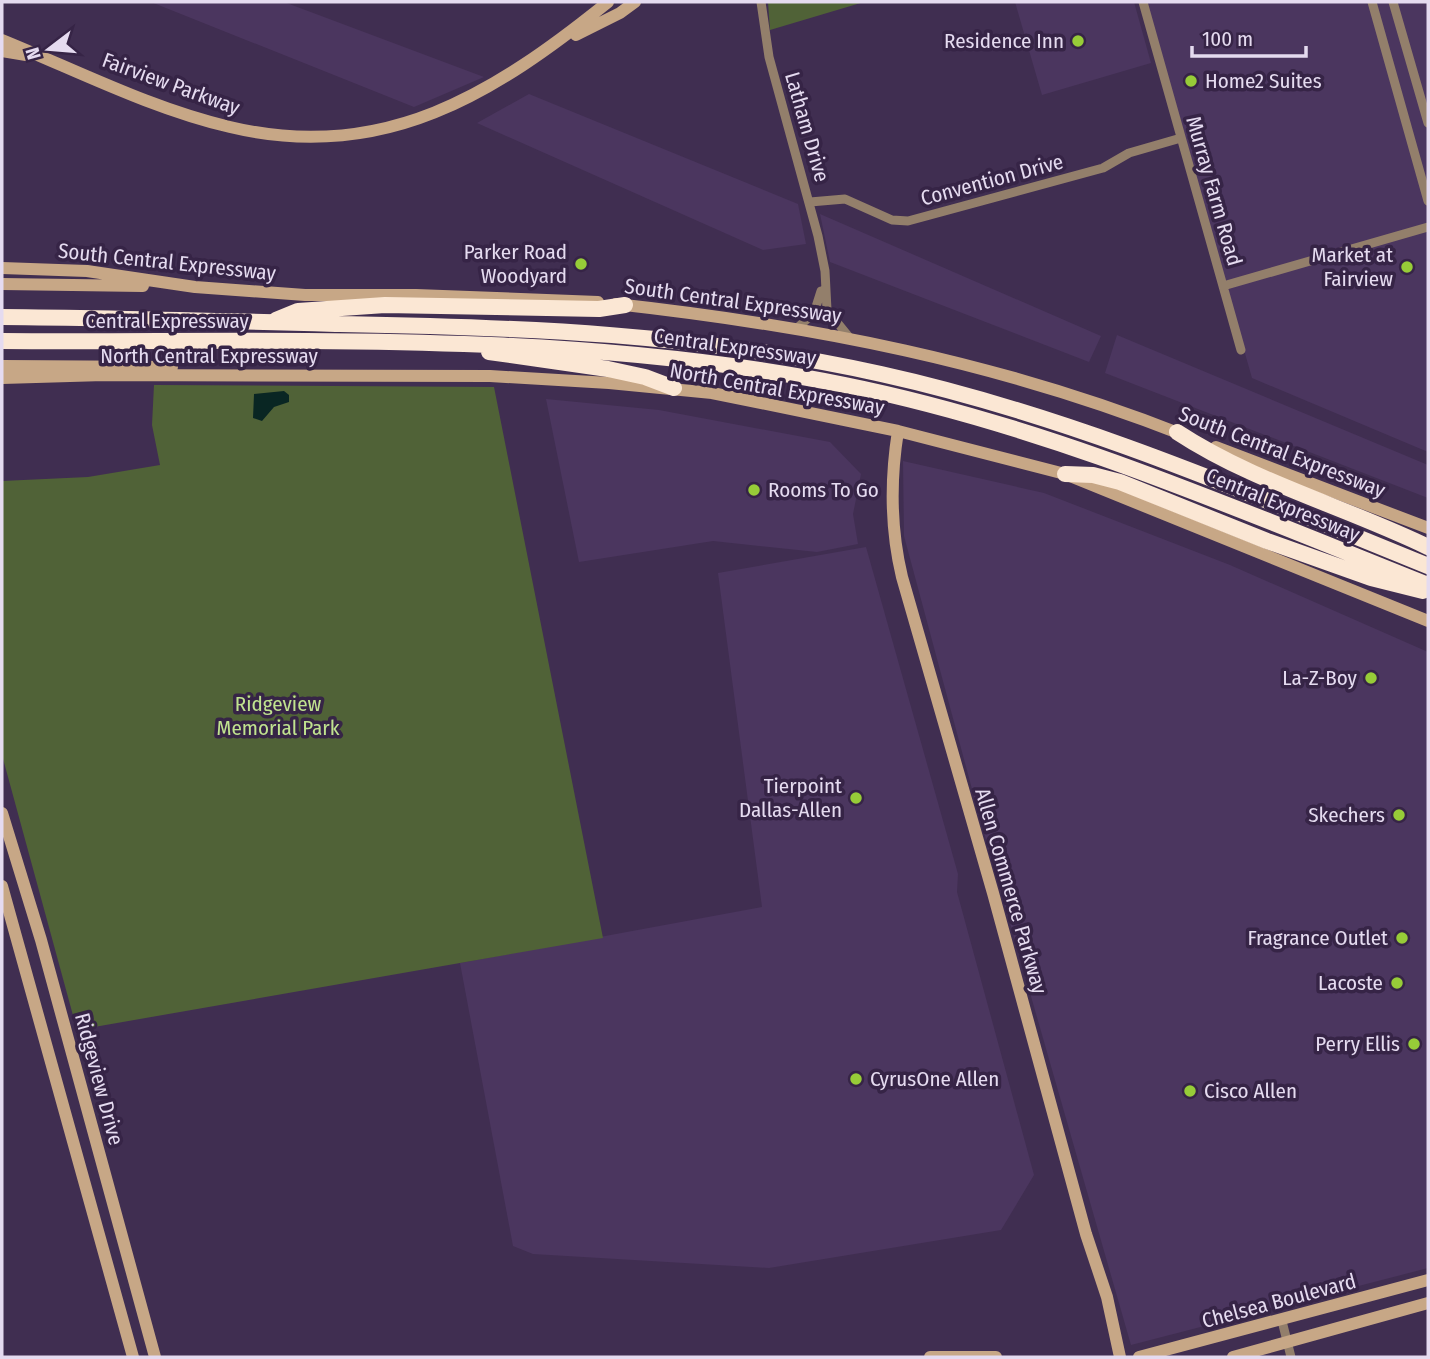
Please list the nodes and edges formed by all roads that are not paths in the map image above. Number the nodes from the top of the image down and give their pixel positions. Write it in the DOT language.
graph roads {
  1 [pos="608,2"];
  2 [pos="635,2"];
  3 [pos="761,2"];
  4 [pos="1143,2"];
  5 [pos="1372,2"];
  6 [pos="1393,2"];
  7 [pos="2,40"];
  8 [pos="553,46"];
  9 [pos="2,51"];
  10 [pos="51,60"];
  11 [pos="1428,123"];
  12 [pos="1181,138"];
  13 [pos="1428,201"];
  14 [pos="810,202"];
  15 [pos="1428,228"];
  16 [pos="822,262"];
  17 [pos="2,268"];
  18 [pos="2,284"];
  19 [pos="1223,286"];
  20 [pos="195,288"];
  21 [pos="625,305"];
  22 [pos="2,317"];
  23 [pos="272,322"];
  24 [pos="797,328"];
  25 [pos="849,337"];
  26 [pos="2,341"];
  27 [pos="459,345"];
  28 [pos="1241,350"];
  29 [pos="2,366"];
  30 [pos="277,375"];
  31 [pos="2,378"];
  32 [pos="674,388"];
  33 [pos="898,431"];
  34 [pos="1177,432"];
  35 [pos="1065,474"];
  36 [pos="1428,528"];
  37 [pos="1428,547"];
  38 [pos="1428,566"];
  39 [pos="1428,585"];
  40 [pos="1428,592"];
  41 [pos="1428,621"];
  42 [pos="2,813"];
  43 [pos="2,886"];
  44 [pos="71,1050"];
  45 [pos="50,1055"];
  46 [pos="1428,1280"];
  47 [pos="1428,1303"];
  48 [pos="1282,1321"];
  49 [pos="1287,1342"];
  50 [pos="133,1357"];
  51 [pos="155,1357"];
  52 [pos="930,1357"];
  53 [pos="996,1357"];
  54 [pos="1120,1357"];
  55 [pos="1139,1357"];
  56 [pos="1233,1357"];
  57 [pos="1291,1357"];
  1 -- 8 [label="main road, Fairview Parkway"];
  2 -- 8 [label="main road, Fairview Parkway"];
  3 -- 14 [label="street, Latham Drive"];
  4 -- 12 [label="street, Murray Farm Road"];
  5 -- 13 [label="street"];
  6 -- 11 [label="street"];
  7 -- 10 [label="main road, Fairview Parkway"];
  8 -- 10 [label="main road, Fairview Parkway"];
  9 -- 10 [label="main road, Fairview Parkway"];
  12 -- 14 [label="street, Convention Drive"];
  12 -- 19 [label="street, Murray Farm Road"];
  14 -- 16 [label="street, Latham Drive"];
  15 -- 19 [label="street"];
  16 -- 24 [label="street, Latham Drive"];
  16 -- 25 [label="street, Latham Drive"];
  17 -- 20 [label="main road, South Central Expressway"];
  18 -- 20 [label="main road"];
  19 -- 28 [label="street, Murray Farm Road"];
  20 -- 21 [label="main road, South Central Expressway"];
  21 -- 23 [label="highway"];
  21 -- 24 [label="main road, South Central Expressway"];
  22 -- 23 [label="highway, Central Expressway"];
  23 -- 38 [label="highway, Central Expressway"];
  24 -- 25 [label="main road, South Central Expressway"];
  25 -- 34 [label="main road, South Central Expressway"];
  26 -- 27 [label="highway, Central Expressway"];
  27 -- 32 [label="highway"];
  27 -- 39 [label="highway, Central Expressway"];
  29 -- 30 [label="main road"];
  30 -- 31 [label="main road, North Central Expressway"];
  30 -- 32 [label="main road, North Central Expressway"];
  32 -- 33 [label="main road, North Central Expressway"];
  33 -- 35 [label="main road, North Central Expressway"];
  33 -- 54 [label="main road, Allen Commerce Parkway"];
  34 -- 36 [label="main road, South Central Expressway"];
  34 -- 37 [label="highway"];
  35 -- 40 [label="highway"];
  35 -- 41 [label="main road, North Central Expressway"];
  42 -- 44 [label="main road, Ridgeview Drive"];
  43 -- 45 [label="main road, Ridgeview Drive"];
  44 -- 45 [label="main road"];
  44 -- 51 [label="main road, Ridgeview Drive"];
  45 -- 50 [label="main road, Ridgeview Drive"];
  46 -- 48 [label="main road, Chelsea Boulevard"];
  47 -- 49 [label="main road, Chelsea Boulevard"];
  48 -- 49 [label="street"];
  48 -- 55 [label="main road, Chelsea Boulevard"];
  49 -- 56 [label="main road, Chelsea Boulevard"];
  49 -- 57 [label="street"];
  52 -- 53 [label="main road"];
}
